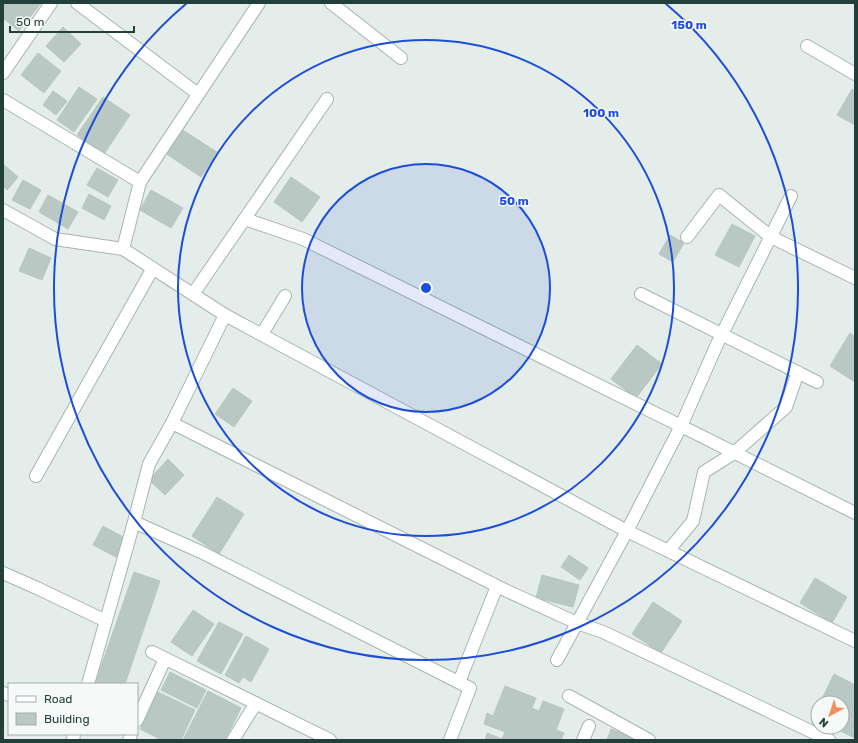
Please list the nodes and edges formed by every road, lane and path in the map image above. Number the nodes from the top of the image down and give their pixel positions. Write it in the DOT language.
graph roads {
  1 [pos="51,3"];
  2 [pos="259,3"];
  3 [pos="331,3"];
  4 [pos="82,4"];
  5 [pos="807,46"];
  6 [pos="401,58"];
  7 [pos="3,73"];
  8 [pos="855,74"];
  9 [pos="198,94"];
  10 [pos="327,99"];
  11 [pos="3,100"];
  12 [pos="140,182"];
  13 [pos="791,196"];
  14 [pos="3,210"];
  15 [pos="245,219"];
  16 [pos="687,237"];
  17 [pos="771,237"];
  18 [pos="123,249"];
  19 [pos="153,268"];
  20 [pos="855,278"];
  21 [pos="193,294"];
  22 [pos="641,294"];
  23 [pos="285,296"];
  24 [pos="226,314"];
  25 [pos="262,334"];
  26 [pos="722,334"];
  27 [pos="798,372"];
  28 [pos="817,382"];
  29 [pos="172,423"];
  30 [pos="682,426"];
  31 [pos="734,453"];
  32 [pos="36,476"];
  33 [pos="855,513"];
  34 [pos="134,522"];
  35 [pos="627,532"];
  36 [pos="668,551"];
  37 [pos="3,573"];
  38 [pos="497,586"];
  39 [pos="106,621"];
  40 [pos="577,623"];
  41 [pos="855,641"];
  42 [pos="152,652"];
  43 [pos="165,659"];
  44 [pos="557,660"];
  45 [pos="459,682"];
  46 [pos="88,683"];
  47 [pos="569,696"];
  48 [pos="256,703"];
  49 [pos="138,718"];
  50 [pos="589,726"];
  51 [pos="233,740"];
  52 [pos="330,740"];
  53 [pos="450,740"];
  54 [pos="583,740"];
  55 [pos="649,740"];
  56 [pos="829,740"];
  1 -- 7 [label="street"];
  2 -- 9 [label="street"];
  3 -- 6 [label="street"];
  4 -- 9 [label="street"];
  5 -- 8 [label="street"];
  9 -- 12 [label="street"];
  10 -- 15 [label="street"];
  11 -- 12 [label="street"];
  12 -- 18 [label="street"];
  13 -- 17 [label="street"];
  14 -- 18 [label="street"];
  15 -- 21 [label="street"];
  15 -- 30 [label="street"];
  16 -- 17 [label="street"];
  17 -- 20 [label="street"];
  17 -- 26 [label="street"];
  18 -- 19 [label="street"];
  19 -- 21 [label="street"];
  19 -- 32 [label="street"];
  21 -- 24 [label="street"];
  22 -- 26 [label="street"];
  23 -- 25 [label="street"];
  24 -- 25 [label="street"];
  24 -- 29 [label="street"];
  25 -- 35 [label="street"];
  26 -- 27 [label="street"];
  26 -- 30 [label="street"];
  27 -- 28 [label="street"];
  27 -- 31 [label="street"];
  29 -- 34 [label="street"];
  29 -- 38 [label="street"];
  30 -- 31 [label="street"];
  30 -- 35 [label="street"];
  31 -- 33 [label="street"];
  31 -- 36 [label="street"];
  34 -- 39 [label="street"];
  34 -- 45 [label="street"];
  35 -- 36 [label="street"];
  35 -- 40 [label="street"];
  36 -- 41 [label="street"];
  37 -- 39 [label="street"];
  38 -- 40 [label="street"];
  38 -- 45 [label="street"];
  39 -- 46 [label="street"];
  40 -- 44 [label="street"];
  40 -- 56 [label="street"];
  42 -- 43 [label="street"];
  43 -- 48 [label="street"];
  43 -- 49 [label="street"];
  45 -- 53 [label="street"];
  47 -- 55 [label="street"];
  48 -- 51 [label="street"];
  48 -- 52 [label="street"];
  50 -- 54 [label="street"];
}
